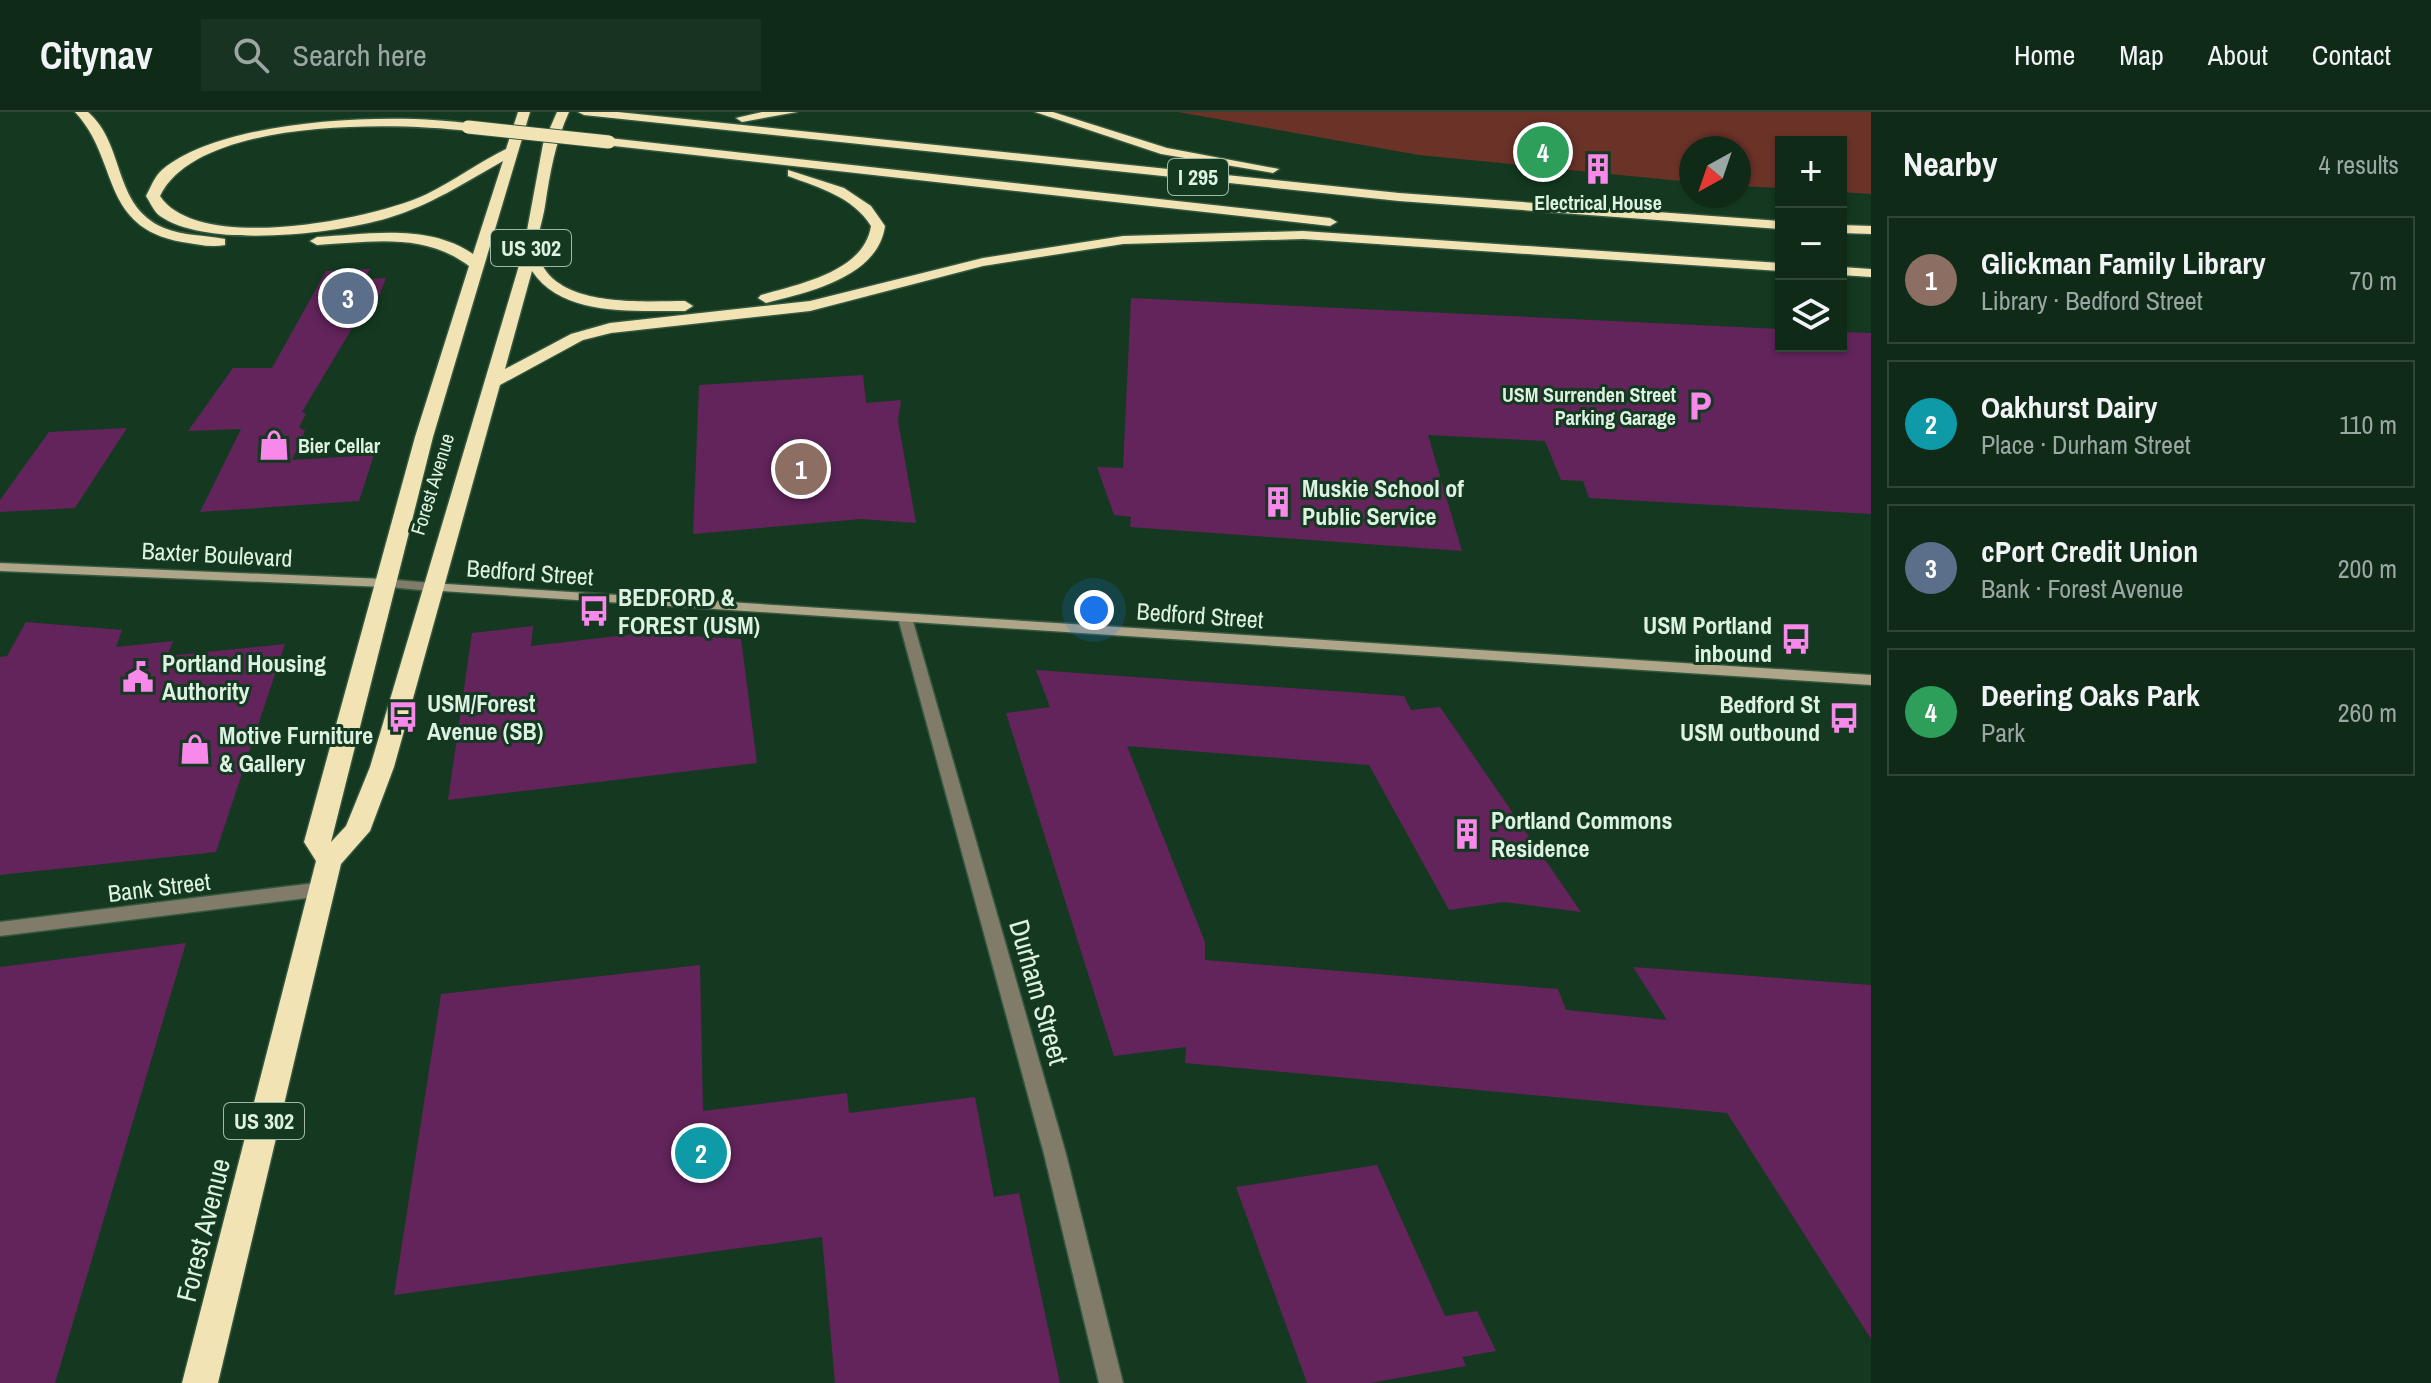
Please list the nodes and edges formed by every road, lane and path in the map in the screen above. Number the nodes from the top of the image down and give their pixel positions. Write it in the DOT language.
graph roads {
  1 [pos="81,112"];
  2 [pos="337,112"];
  3 [pos="524,112"];
  4 [pos="563,112"];
  5 [pos="584,112"];
  6 [pos="791,112"];
  7 [pos="1041,112"];
  8 [pos="616,115"];
  9 [pos="415,121"];
  10 [pos="509,152"];
  11 [pos="725,155"];
  12 [pos="1624,215"];
  13 [pos="1775,225"];
  14 [pos="1847,229"];
  15 [pos="1871,230"];
  16 [pos="530,252"];
  17 [pos="1775,256"];
  18 [pos="1847,260"];
  19 [pos="1871,262"];
  20 [pos="478,265"];
  21 [pos="1775,267"];
  22 [pos="1847,271"];
  23 [pos="1871,273"];
  24 [pos="492,383"];
  25 [pos="0,567"];
  26 [pos="384,583"];
  27 [pos="431,587"];
  28 [pos="905,618"];
  29 [pos="1871,680"];
  30 [pos="326,874"];
  31 [pos="0,929"];
  32 [pos="200,1383"];
  33 [pos="1111,1383"];
  1 -- 20 [label="highway"];
  2 -- 9 [label="highway, I 295"];
  3 -- 10 [label="highway, Forest Avenue / US 302"];
  4 -- 16 [label="highway, Forest Avenue / US 302"];
  5 -- 8 [label="highway, I 295"];
  6 -- 8 [label="highway"];
  7 -- 12 [label="highway"];
  8 -- 12 [label="highway, I 295"];
  9 -- 10 [label="highway"];
  9 -- 11 [label="highway, I 295, bridge"];
  10 -- 20 [label="highway, Forest Avenue / US 302"];
  11 -- 16 [label="highway"];
  11 -- 17 [label="highway, I 295"];
  12 -- 13 [label="highway, I 295"];
  14 -- 15 [label="highway"];
  16 -- 24 [label="highway, Forest Avenue / US 302"];
  18 -- 19 [label="highway"];
  20 -- 26 [label="highway, Forest Avenue / US 302"];
  21 -- 24 [label="highway"];
  22 -- 23 [label="highway"];
  24 -- 27 [label="highway, Forest Avenue / US 302"];
  25 -- 26 [label="street, Baxter Boulevard"];
  26 -- 27 [label="street, Baxter Boulevard"];
  26 -- 30 [label="highway, Forest Avenue / US 302"];
  27 -- 28 [label="street, Bedford Street"];
  27 -- 30 [label="highway, Forest Avenue / US 302"];
  28 -- 29 [label="street, Bedford Street"];
  28 -- 33 [label="street, Durham Street"];
  30 -- 31 [label="street, Bank Street"];
  30 -- 32 [label="highway, Forest Avenue / US 302"];
}
